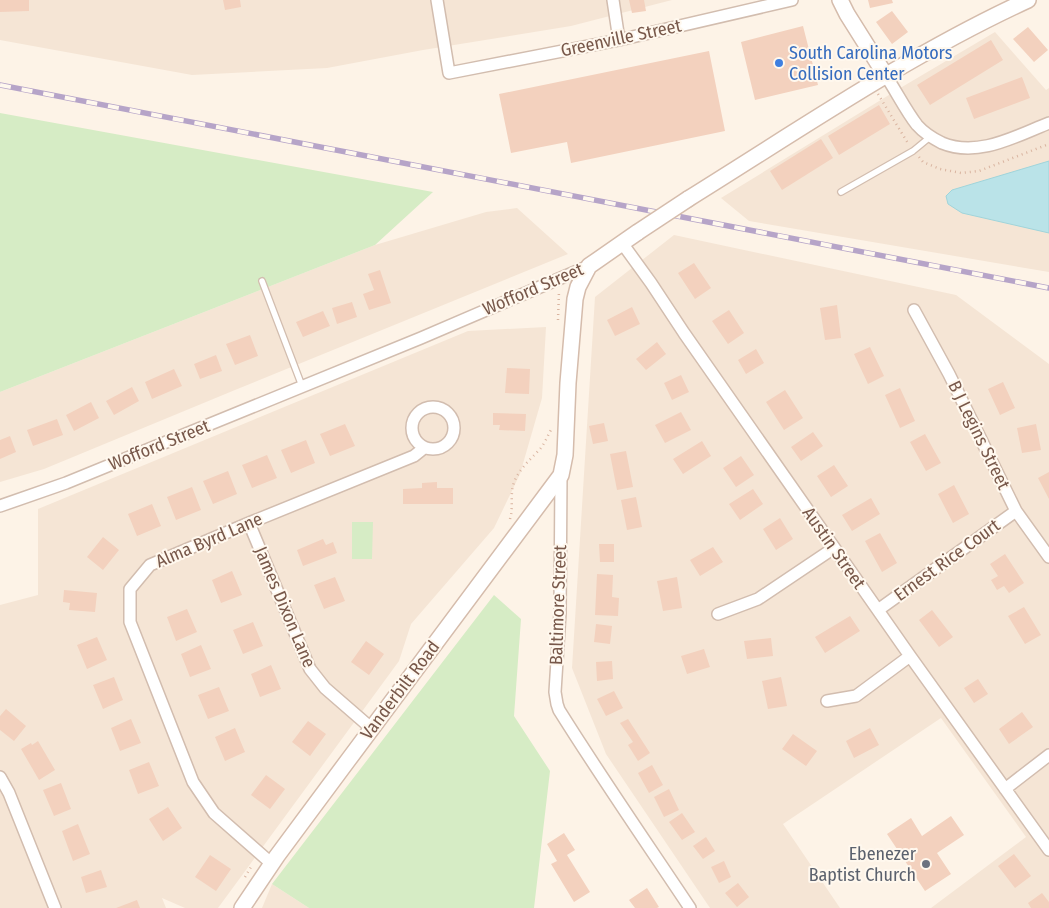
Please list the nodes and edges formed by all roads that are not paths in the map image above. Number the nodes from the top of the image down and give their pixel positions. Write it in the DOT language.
graph roads {
  1 [pos="437,0"];
  2 [pos="613,0"];
  3 [pos="792,0"];
  4 [pos="840,0"];
  5 [pos="1028,0"];
  6 [pos="619,40"];
  7 [pos="886,76"];
  8 [pos="1049,123"];
  9 [pos="930,137"];
  10 [pos="841,192"];
  11 [pos="622,243"];
  12 [pos="589,266"];
  13 [pos="262,282"];
  14 [pos="914,310"];
  15 [pos="302,386"];
  16 [pos="424,448"];
  17 [pos="562,475"];
  18 [pos="0,506"];
  19 [pos="1016,510"];
  20 [pos="249,523"];
  21 [pos="834,548"];
  22 [pos="1049,557"];
  23 [pos="878,610"];
  24 [pos="718,614"];
  25 [pos="910,656"];
  26 [pos="827,701"];
  27 [pos="371,728"];
  28 [pos="1049,755"];
  29 [pos="0,777"];
  30 [pos="1005,788"];
  31 [pos="1049,850"];
  32 [pos="272,864"];
  33 [pos="55,908"];
  34 [pos="242,908"];
  35 [pos="690,908"];
  1 -- 6 [label="street, Greenville Street"];
  2 -- 6 [label="street"];
  3 -- 6 [label="street, Greenville Street"];
  4 -- 7 [label="street"];
  5 -- 7 [label="street, Wofford Street"];
  7 -- 9 [label="street"];
  7 -- 11 [label="street, Wofford Street, bridge"];
  8 -- 9 [label="street"];
  9 -- 10 [label="lane"];
  11 -- 12 [label="street, Wofford Street"];
  11 -- 21 [label="street, Austin Street"];
  12 -- 15 [label="street, Wofford Street"];
  12 -- 17 [label="street, Baltimore Street"];
  13 -- 15 [label="lane"];
  14 -- 19 [label="street, B J Legins Street"];
  15 -- 18 [label="street, Wofford Street"];
  16 -- 20 [label="street, Alma Byrd Lane"];
  17 -- 27 [label="street, Vanderbilt Road"];
  17 -- 35 [label="street, Baltimore Street"];
  19 -- 22 [label="street, B J Legins Street"];
  19 -- 23 [label="street, Ernest Rice Court"];
  20 -- 27 [label="street, James Dixon Lane"];
  20 -- 32 [label="street, Alma Byrd Lane"];
  21 -- 23 [label="street, Austin Street"];
  21 -- 24 [label="street"];
  23 -- 25 [label="street, Austin Street"];
  25 -- 26 [label="street"];
  25 -- 30 [label="street, Austin Street"];
  27 -- 32 [label="street, Vanderbilt Road"];
  28 -- 30 [label="street"];
  29 -- 33 [label="street"];
  30 -- 31 [label="street, Austin Street"];
  32 -- 34 [label="street, Vanderbilt Road"];
}
